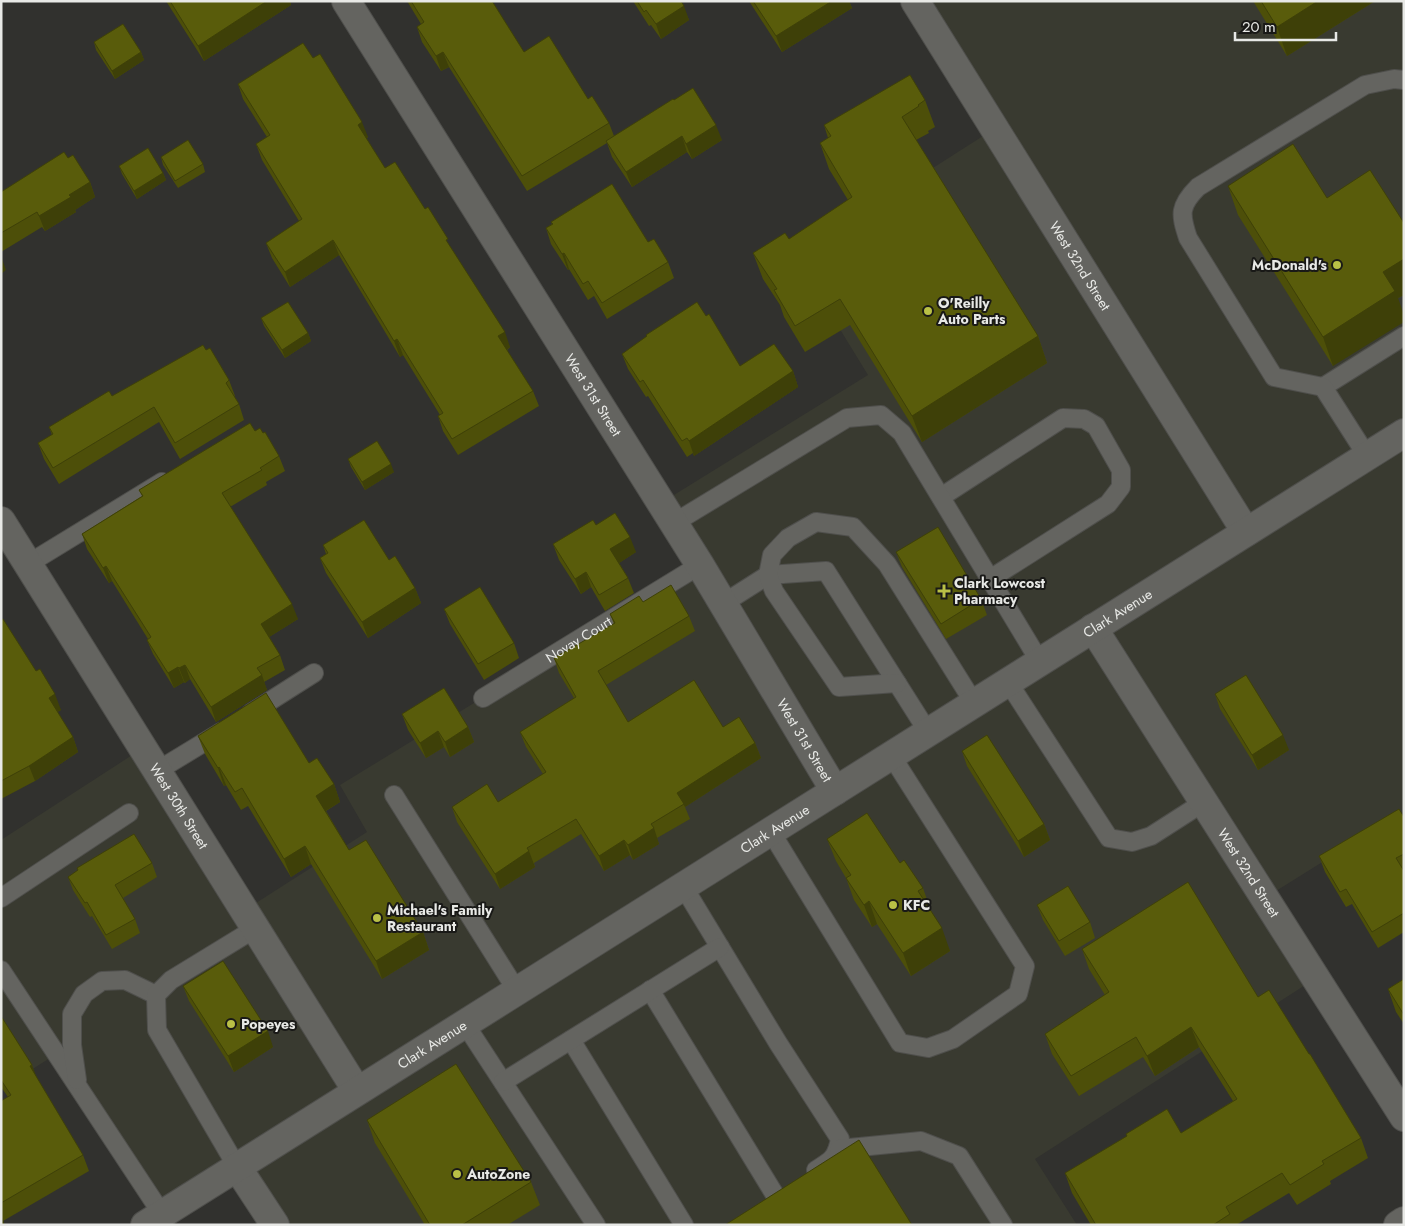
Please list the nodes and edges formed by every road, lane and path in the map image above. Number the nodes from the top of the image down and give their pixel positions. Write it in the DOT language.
graph roads {
  1 [pos="346,1"];
  2 [pos="914,1"];
  3 [pos="1401,77"];
  4 [pos="1404,336"];
  5 [pos="1323,387"];
  6 [pos="1404,433"];
  7 [pos="1367,456"];
  8 [pos="175,474"];
  9 [pos="940,497"];
  10 [pos="1,521"];
  11 [pos="674,523"];
  12 [pos="1246,532"];
  13 [pos="28,564"];
  14 [pos="700,565"];
  15 [pos="768,575"];
  16 [pos="990,579"];
  17 [pos="724,603"];
  18 [pos="1094,628"];
  19 [pos="1040,662"];
  20 [pos="314,673"];
  21 [pos="1008,682"];
  22 [pos="897,683"];
  23 [pos="483,698"];
  24 [pos="974,703"];
  25 [pos="928,732"];
  26 [pos="891,755"];
  27 [pos="158,771"];
  28 [pos="835,791"];
  29 [pos="394,795"];
  30 [pos="1204,802"];
  31 [pos="129,813"];
  32 [pos="771,832"];
  33 [pos="683,886"];
  34 [pos="1,898"];
  35 [pos="256,928"];
  36 [pos="720,947"];
  37 [pos="1,970"];
  38 [pos="650,990"];
  39 [pos="517,991"];
  40 [pos="156,995"];
  41 [pos="465,1024"];
  42 [pos="571,1040"];
  43 [pos="503,1082"];
  44 [pos="77,1084"];
  45 [pos="358,1091"];
  46 [pos="1404,1117"];
  47 [pos="838,1150"];
  48 [pos="237,1167"];
  49 [pos="775,1195"];
  50 [pos="759,1205"];
  51 [pos="153,1220"];
  52 [pos="1404,1221"];
  53 [pos="275,1225"];
  54 [pos="596,1225"];
  55 [pos="684,1225"];
  56 [pos="1003,1225"];
  57 [pos="1398,1225"];
  1 -- 11 [label="street, West 31st Street"];
  2 -- 12 [label="street, West 32nd Street"];
  3 -- 5 [label="lane"];
  4 -- 5 [label="lane"];
  5 -- 7 [label="lane"];
  6 -- 7 [label="street, Clark Avenue"];
  7 -- 12 [label="street, Clark Avenue"];
  8 -- 13 [label="lane"];
  9 -- 11 [label="lane"];
  9 -- 16 [label="lane"];
  9 -- 16 [label="lane"];
  10 -- 13 [label="street, West 30th Street"];
  11 -- 14 [label="street, West 31st Street"];
  12 -- 18 [label="street, Clark Avenue"];
  13 -- 27 [label="street, West 30th Street"];
  14 -- 17 [label="street, West 31st Street"];
  14 -- 23 [label="lane, Novay Court"];
  15 -- 17 [label="lane"];
  15 -- 22 [label="lane"];
  15 -- 22 [label="lane"];
  15 -- 24 [label="lane"];
  16 -- 19 [label="lane"];
  17 -- 28 [label="street, West 31st Street"];
  18 -- 19 [label="street, Clark Avenue"];
  18 -- 30 [label="street, West 32nd Street"];
  19 -- 21 [label="street, Clark Avenue"];
  20 -- 27 [label="lane"];
  21 -- 24 [label="street, Clark Avenue"];
  21 -- 30 [label="lane"];
  22 -- 25 [label="lane"];
  24 -- 25 [label="street, Clark Avenue"];
  25 -- 26 [label="street, Clark Avenue"];
  26 -- 28 [label="street, Clark Avenue"];
  26 -- 32 [label="lane"];
  27 -- 35 [label="street, West 30th Street"];
  28 -- 32 [label="street, Clark Avenue"];
  29 -- 39 [label="lane"];
  30 -- 46 [label="street, West 32nd Street"];
  31 -- 34 [label="lane"];
  32 -- 33 [label="street, Clark Avenue"];
  33 -- 36 [label="lane"];
  33 -- 39 [label="street, Clark Avenue"];
  35 -- 40 [label="lane"];
  35 -- 45 [label="street, West 30th Street"];
  36 -- 38 [label="lane"];
  36 -- 47 [label="lane"];
  37 -- 44 [label="lane"];
  38 -- 42 [label="lane"];
  38 -- 49 [label="lane"];
  39 -- 41 [label="street, Clark Avenue"];
  40 -- 44 [label="lane"];
  40 -- 48 [label="lane"];
  41 -- 43 [label="lane"];
  41 -- 45 [label="street, Clark Avenue"];
  42 -- 43 [label="lane"];
  42 -- 55 [label="lane"];
  43 -- 54 [label="lane"];
  44 -- 51 [label="lane"];
  45 -- 48 [label="street, Clark Avenue"];
  47 -- 49 [label="lane"];
  47 -- 56 [label="lane"];
  48 -- 51 [label="street, Clark Avenue"];
  48 -- 53 [label="street"];
  49 -- 50 [label="lane"];
  52 -- 57 [label="street"];
}
